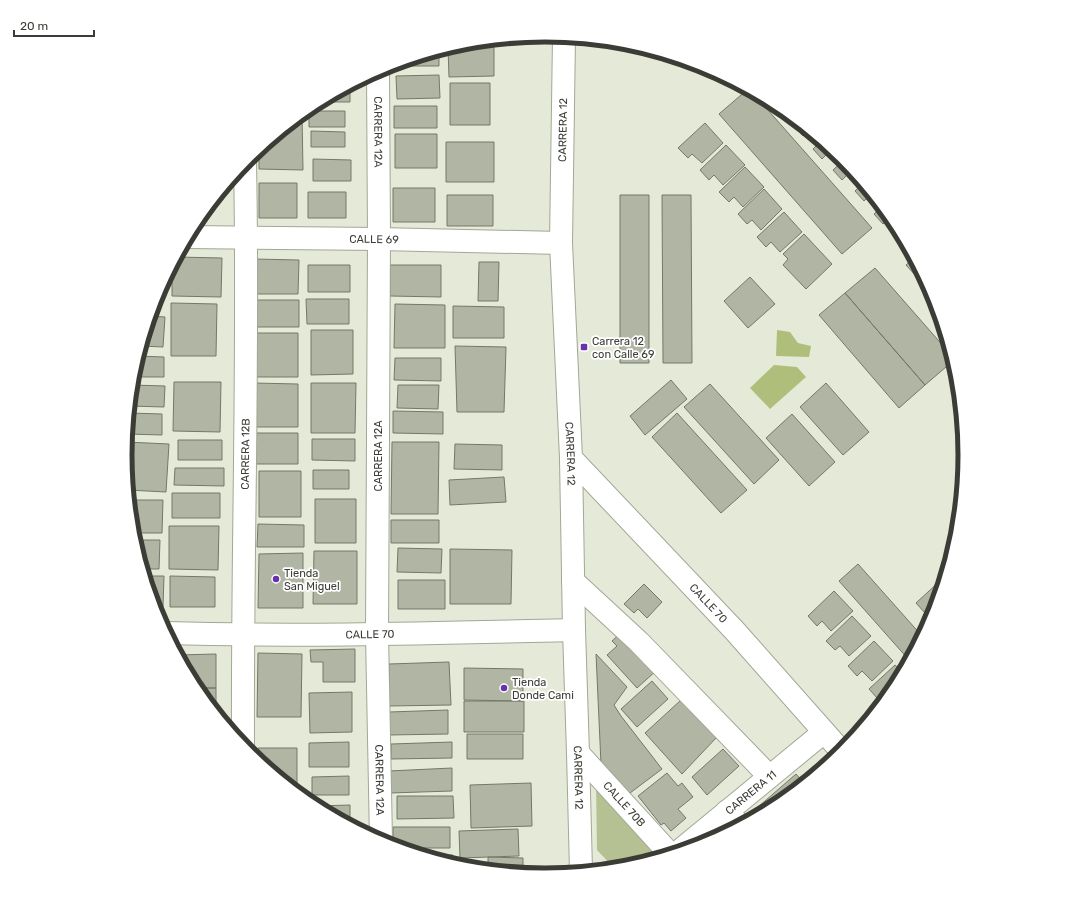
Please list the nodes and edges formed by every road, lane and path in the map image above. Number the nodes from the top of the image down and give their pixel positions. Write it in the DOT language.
graph roads {
  1 [pos="564,43"];
  2 [pos="378,77"];
  3 [pos="245,171"];
  4 [pos="194,238"];
  5 [pos="246,238"];
  6 [pos="379,239"];
  7 [pos="561,243"];
  8 [pos="571,458"];
  9 [pos="573,581"];
  10 [pos="574,630"];
  11 [pos="173,633"];
  12 [pos="377,634"];
  13 [pos="242,635"];
  14 [pos="824,732"];
  15 [pos="243,736"];
  16 [pos="837,747"];
  17 [pos="578,753"];
  18 [pos="769,776"];
  19 [pos="733,818"];
  20 [pos="381,834"];
  21 [pos="701,838"];
  22 [pos="666,850"];
  23 [pos="581,866"];
  1 -- 7 [label="street, CARRERA 12"];
  2 -- 6 [label="street, CARRERA 12A"];
  3 -- 5 [label="street, CARRERA 12B"];
  4 -- 5 [label="street, CALLE 69"];
  5 -- 6 [label="street, CALLE 69"];
  5 -- 13 [label="street, CARRERA 12B"];
  6 -- 7 [label="street, CALLE 69"];
  6 -- 12 [label="street, CARRERA 12A"];
  7 -- 8 [label="street, CARRERA 12"];
  8 -- 9 [label="street, CARRERA 12"];
  8 -- 14 [label="street, CALLE 70"];
  9 -- 10 [label="street, CARRERA 12"];
  9 -- 18 [label="street"];
  10 -- 12 [label="street, CALLE 70"];
  10 -- 17 [label="street, CARRERA 12"];
  11 -- 13 [label="street, CALLE 70"];
  12 -- 13 [label="street, CALLE 70"];
  12 -- 20 [label="street, CARRERA 12A"];
  13 -- 15 [label="street, CARRERA 12B"];
  14 -- 16 [label="street, CALLE 70"];
  14 -- 18 [label="street, CARRERA 11"];
  17 -- 22 [label="street, CALLE 70B"];
  17 -- 23 [label="street, CARRERA 12"];
  18 -- 19 [label="street, CARRERA 11"];
  19 -- 21 [label="street, CARRERA 11"];
}
